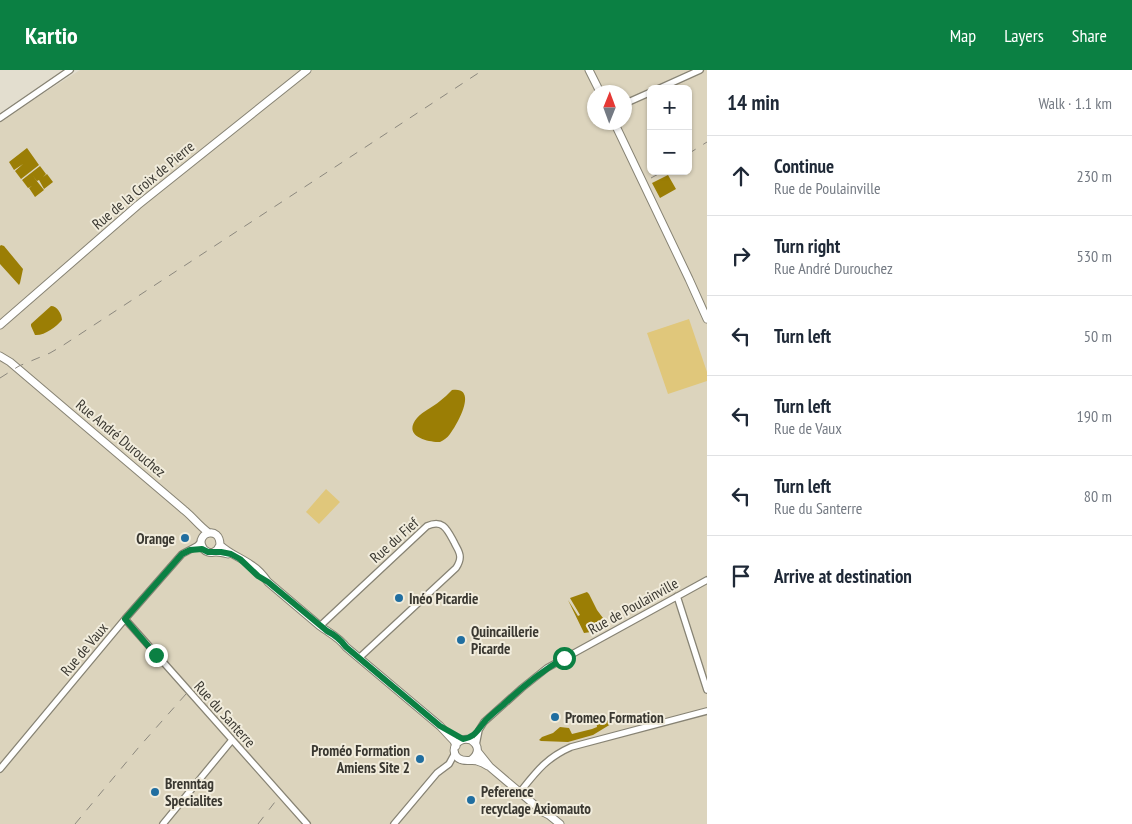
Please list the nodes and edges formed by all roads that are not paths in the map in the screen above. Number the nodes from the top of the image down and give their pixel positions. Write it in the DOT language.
graph roads {
  1 [pos="70,70"];
  2 [pos="307,70"];
  3 [pos="589,70"];
  4 [pos="700,70"];
  5 [pos="596,85"];
  6 [pos="667,85"];
  7 [pos="647,94"];
  8 [pos="632,100"];
  9 [pos="0,118"];
  10 [pos="618,130"];
  11 [pos="707,319"];
  12 [pos="0,326"];
  13 [pos="0,356"];
  14 [pos="0,361"];
  15 [pos="13,366"];
  16 [pos="199,526"];
  17 [pos="209,533"];
  18 [pos="202,543"];
  19 [pos="220,545"];
  20 [pos="214,552"];
  21 [pos="231,554"];
  22 [pos="707,580"];
  23 [pos="677,596"];
  24 [pos="125,619"];
  25 [pos="320,626"];
  26 [pos="359,658"];
  27 [pos="707,690"];
  28 [pos="707,711"];
  29 [pos="440,726"];
  30 [pos="479,730"];
  31 [pos="465,739"];
  32 [pos="232,740"];
  33 [pos="477,748"];
  34 [pos="456,749"];
  35 [pos="460,760"];
  36 [pos="471,760"];
  37 [pos="448,764"];
  38 [pos="490,767"];
  39 [pos="0,769"];
  40 [pos="520,792"];
  41 [pos="543,812"];
  42 [pos="163,824"];
  43 [pos="307,824"];
  44 [pos="394,824"];
  45 [pos="554,824"];
  46 [pos="560,824"];
  1 -- 9 [label="street"];
  2 -- 12 [label="main road, Rue de la Croix de Pierre"];
  3 -- 5 [label="main road"];
  4 -- 6 [label="street"];
  7 -- 8 [label="street"];
  10 -- 11 [label="main road"];
  13 -- 15 [label="main road, Rue André Durouchez"];
  14 -- 15 [label="main road, Rue André Durouchez"];
  15 -- 16 [label="main road, Rue André Durouchez"];
  16 -- 17 [label="main road, Rue André Durouchez"];
  16 -- 18 [label="main road"];
  17 -- 18 [label="main road"];
  17 -- 19 [label="main road"];
  18 -- 20 [label="main road"];
  18 -- 24 [label="street, Rue de Vaux"];
  19 -- 20 [label="main road"];
  19 -- 21 [label="main road"];
  20 -- 21 [label="main road"];
  21 -- 25 [label="main road"];
  22 -- 23 [label="street, Rue de Poulainville"];
  23 -- 27 [label="street"];
  23 -- 30 [label="street, Rue de Poulainville"];
  24 -- 32 [label="street, Rue du Santerre"];
  24 -- 39 [label="street, Rue de Vaux"];
  25 -- 26 [label="main road"];
  25 -- 26 [label="street, Rue du Fief"];
  26 -- 29 [label="main road"];
  28 -- 40 [label="street"];
  29 -- 31 [label="main road"];
  29 -- 34 [label="main road"];
  30 -- 31 [label="street, Rue de Poulainville"];
  30 -- 33 [label="street"];
  31 -- 33 [label="main road"];
  31 -- 34 [label="main road"];
  32 -- 42 [label="street"];
  32 -- 43 [label="street, Rue du Santerre"];
  33 -- 36 [label="main road"];
  33 -- 38 [label="main road"];
  34 -- 35 [label="main road"];
  34 -- 37 [label="street"];
  35 -- 36 [label="main road"];
  35 -- 37 [label="street"];
  36 -- 38 [label="main road"];
  37 -- 44 [label="street"];
  38 -- 40 [label="main road"];
  40 -- 41 [label="main road"];
  41 -- 45 [label="main road"];
  41 -- 46 [label="main road"];
}
